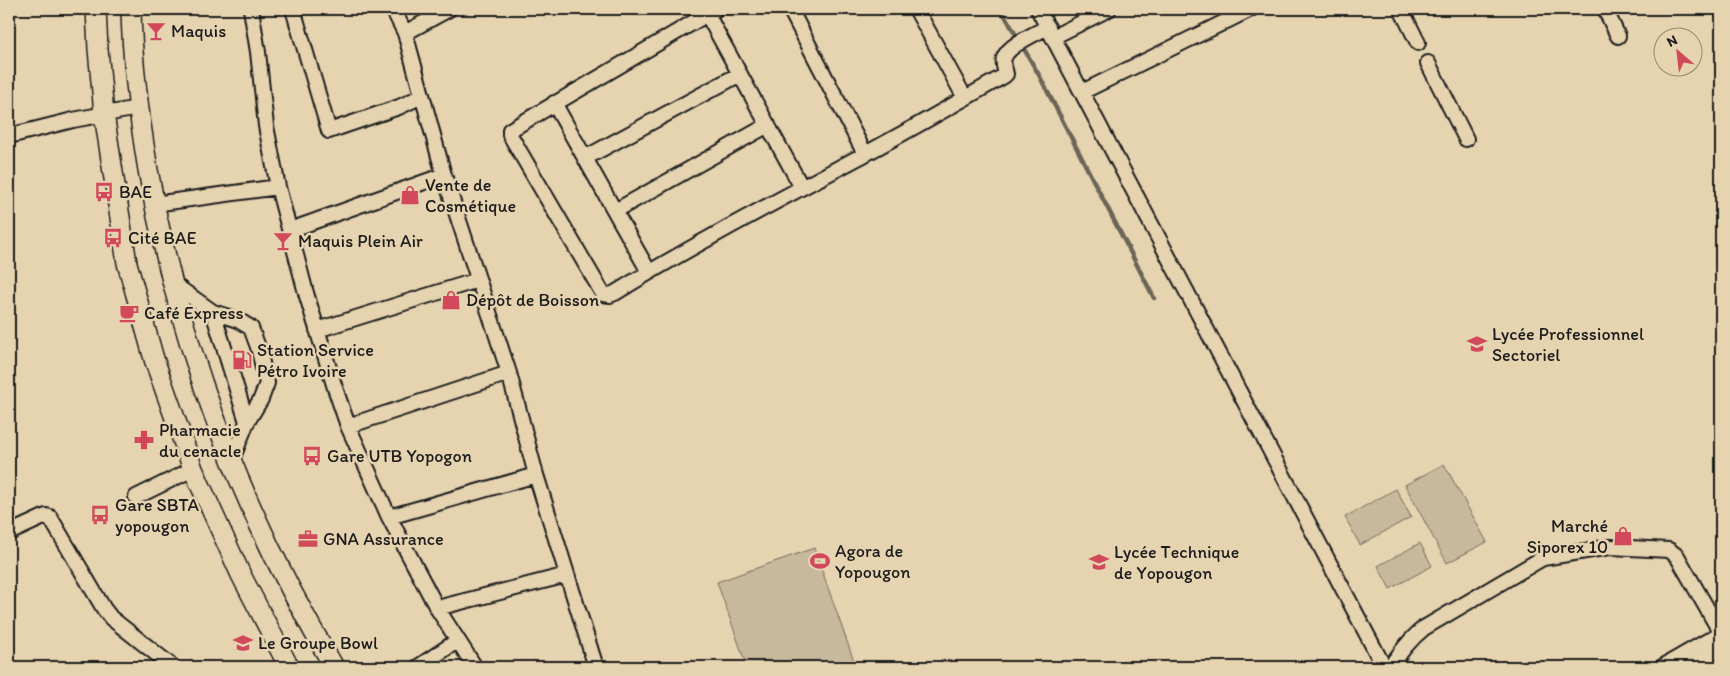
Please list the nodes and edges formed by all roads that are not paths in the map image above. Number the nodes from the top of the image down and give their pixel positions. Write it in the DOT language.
graph roads {
  1 [pos="96,9"];
  2 [pos="131,9"];
  3 [pos="251,9"];
  4 [pos="293,9"];
  5 [pos="393,9"];
  6 [pos="450,9"];
  7 [pos="790,9"];
  8 [pos="916,9"];
  9 [pos="1038,9"];
  10 [pos="1109,9"];
  11 [pos="1251,9"];
  12 [pos="1401,9"];
  13 [pos="1605,9"];
  14 [pos="712,11"];
  15 [pos="1050,32"];
  16 [pos="405,33"];
  17 [pos="1618,36"];
  18 [pos="1418,43"];
  19 [pos="1428,63"];
  20 [pos="740,74"];
  21 [pos="1082,92"];
  22 [pos="422,96"];
  23 [pos="965,98"];
  24 [pos="554,103"];
  25 [pos="138,108"];
  26 [pos="104,114"];
  27 [pos="768,125"];
  28 [pos="9,136"];
  29 [pos="1466,139"];
  30 [pos="865,154"];
  31 [pos="585,158"];
  32 [pos="444,175"];
  33 [pos="801,186"];
  34 [pos="278,187"];
  35 [pos="154,204"];
  36 [pos="615,211"];
  37 [pos="290,230"];
  38 [pos="649,272"];
  39 [pos="478,280"];
  40 [pos="172,283"];
  41 [pos="213,312"];
  42 [pos="317,330"];
  43 [pos="509,373"];
  44 [pos="247,422"];
  45 [pos="348,426"];
  46 [pos="231,462"];
  47 [pos="193,469"];
  48 [pos="536,476"];
  49 [pos="136,497"];
  50 [pos="389,517"];
  51 [pos="9,534"];
  52 [pos="567,576"];
  53 [pos="437,608"];
  54 [pos="1721,633"];
  55 [pos="458,641"];
  56 [pos="1721,649"];
  57 [pos="172,667"];
  58 [pos="289,667"];
  59 [pos="334,667"];
  60 [pos="418,667"];
  61 [pos="475,667"];
  62 [pos="596,667"];
  63 [pos="1384,667"];
  64 [pos="1390,667"];
  65 [pos="1662,667"];
  66 [pos="1690,667"];
  1 -- 26 [label="main road"];
  2 -- 25 [label="main road"];
  3 -- 34 [label="street"];
  4 -- 22 [label="street"];
  5 -- 16 [label="street"];
  6 -- 16 [label="street"];
  7 -- 30 [label="street"];
  8 -- 23 [label="street"];
  9 -- 15 [label="street"];
  10 -- 15 [label="street"];
  11 -- 21 [label="street"];
  12 -- 18 [label="street"];
  13 -- 17 [label="street"];
  14 -- 20 [label="street"];
  14 -- 24 [label="street"];
  15 -- 21 [label="street"];
  15 -- 23 [label="street"];
  16 -- 22 [label="street"];
  19 -- 29 [label="street"];
  20 -- 27 [label="street"];
  20 -- 31 [label="street"];
  21 -- 63 [label="street"];
  22 -- 32 [label="street"];
  23 -- 30 [label="street"];
  24 -- 31 [label="street"];
  24 -- 38 [label="street"];
  25 -- 26 [label="street"];
  25 -- 35 [label="main road"];
  26 -- 28 [label="street"];
  26 -- 47 [label="main road"];
  27 -- 33 [label="street"];
  27 -- 36 [label="street"];
  30 -- 33 [label="street"];
  31 -- 36 [label="street"];
  32 -- 37 [label="street"];
  32 -- 39 [label="street"];
  33 -- 38 [label="street"];
  34 -- 35 [label="street"];
  34 -- 37 [label="street"];
  35 -- 40 [label="main road"];
  36 -- 38 [label="street"];
  37 -- 42 [label="street"];
  39 -- 42 [label="street"];
  39 -- 43 [label="street"];
  40 -- 41 [label="street"];
  40 -- 46 [label="main road"];
  41 -- 44 [label="street"];
  41 -- 44 [label="street"];
  42 -- 45 [label="street"];
  43 -- 45 [label="street"];
  43 -- 48 [label="street"];
  44 -- 46 [label="street"];
  45 -- 50 [label="street"];
  46 -- 59 [label="main road"];
  47 -- 49 [label="street"];
  47 -- 58 [label="main road"];
  48 -- 50 [label="street"];
  48 -- 52 [label="street"];
  50 -- 53 [label="street"];
  51 -- 57 [label="street"];
  52 -- 53 [label="street"];
  52 -- 62 [label="street"];
  53 -- 55 [label="street"];
  54 -- 64 [label="street"];
  54 -- 65 [label="street"];
  55 -- 60 [label="street"];
  55 -- 61 [label="street"];
  56 -- 66 [label="street"];
}
